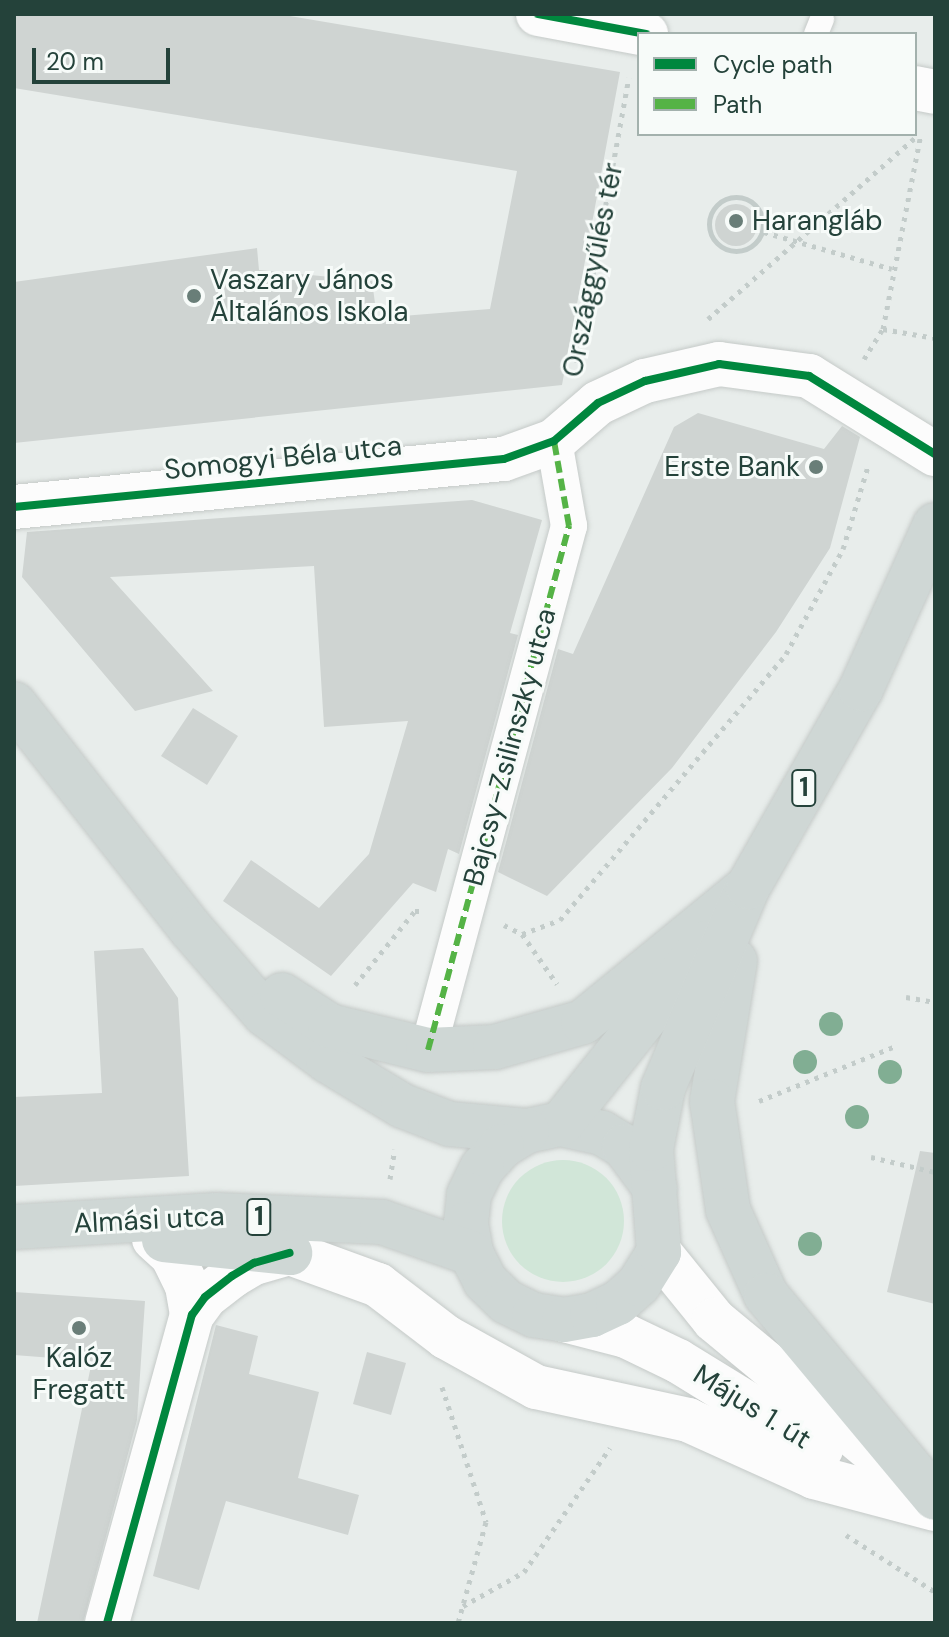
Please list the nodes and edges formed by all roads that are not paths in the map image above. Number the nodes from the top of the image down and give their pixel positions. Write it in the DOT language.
graph roads {
  1 [pos="538,14"];
  2 [pos="637,49"];
  3 [pos="554,441"];
  4 [pos="935,454"];
  5 [pos="14,507"];
  6 [pos="935,525"];
  7 [pos="14,704"];
  8 [pos="748,887"];
  9 [pos="191,929"];
  10 [pos="428,1050"];
  11 [pos="544,1128"];
  12 [pos="655,1188"];
  13 [pos="28,1226"];
  14 [pos="154,1239"];
  15 [pos="659,1252"];
  16 [pos="290,1253"];
  17 [pos="471,1253"];
  18 [pos="192,1315"];
  19 [pos="564,1320"];
  20 [pos="935,1504"];
  21 [pos="107,1623"];
  1 -- 2 [label="street"];
  3 -- 4 [label="street, Országgyűlés tér"];
  3 -- 5 [label="street, Somogyi Béla utca"];
  3 -- 10 [label="street, Bajcsy-Zsilinszky utca"];
  6 -- 8 [label="main road, 1"];
  7 -- 9 [label="main road, 1"];
  8 -- 10 [label="main road, 1"];
  8 -- 11 [label="main road, 1"];
  8 -- 12 [label="main road, 1"];
  8 -- 20 [label="main road"];
  9 -- 10 [label="main road, 1"];
  9 -- 11 [label="main road, 1"];
  11 -- 12 [label="main road, 1"];
  11 -- 17 [label="main road, 1"];
  12 -- 15 [label="main road, 1"];
  13 -- 14 [label="main road"];
  13 -- 17 [label="main road, Almási utca / 1"];
  14 -- 16 [label="main road"];
  14 -- 18 [label="street"];
  15 -- 19 [label="main road, 1"];
  15 -- 20 [label="street, Május 1. út"];
  16 -- 18 [label="street"];
  16 -- 20 [label="street"];
  17 -- 19 [label="main road, 1"];
  18 -- 21 [label="street"];
  19 -- 20 [label="street, Május 1. út"];
}
